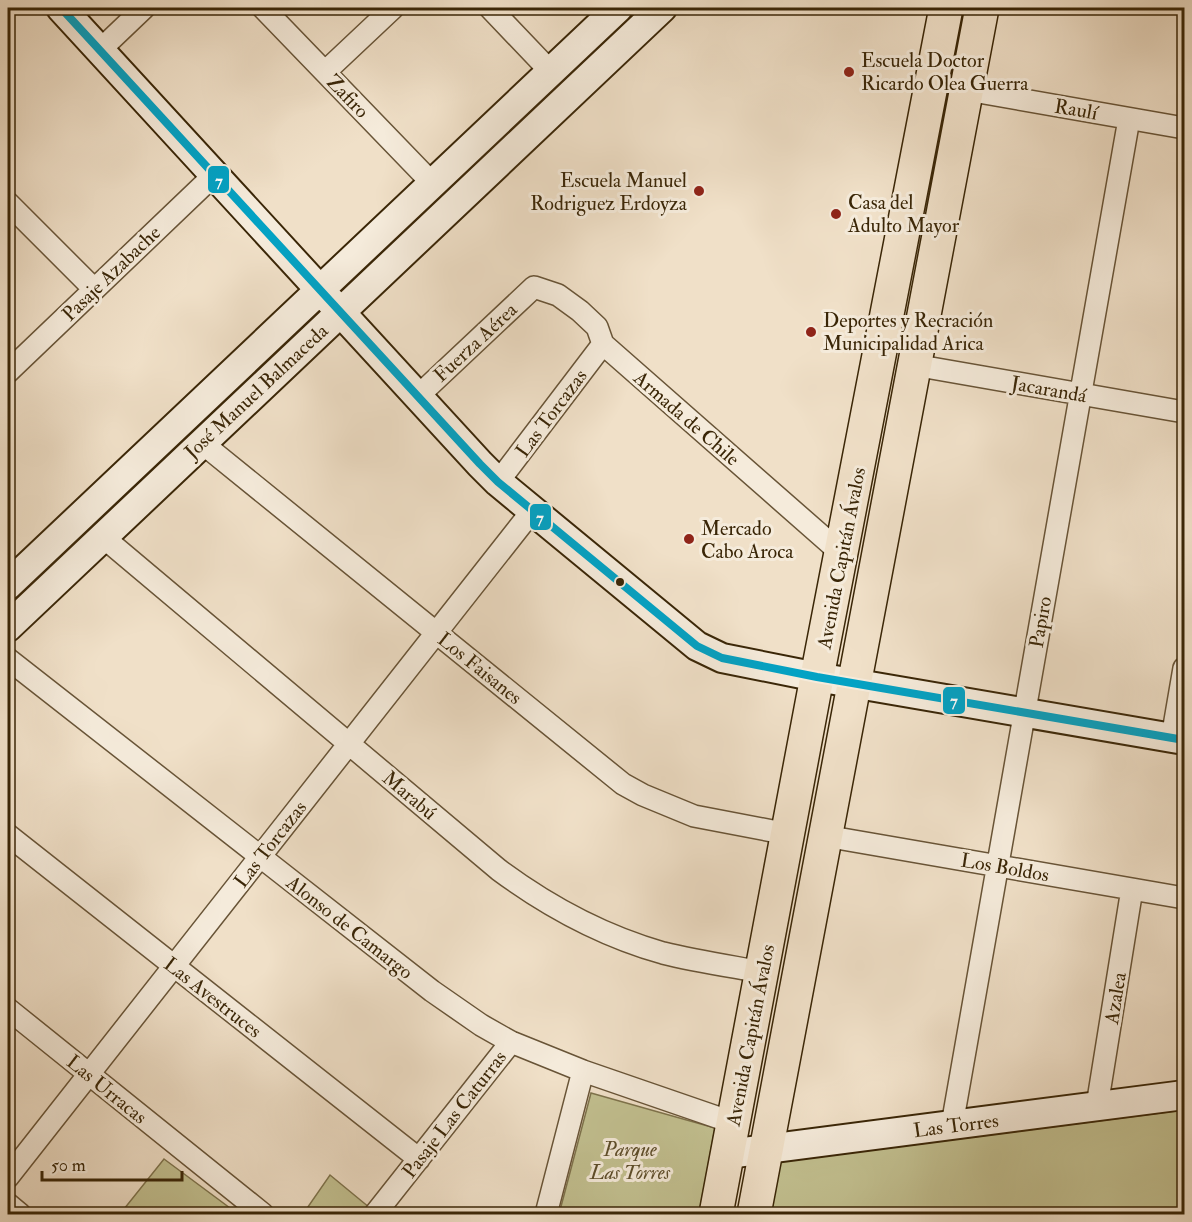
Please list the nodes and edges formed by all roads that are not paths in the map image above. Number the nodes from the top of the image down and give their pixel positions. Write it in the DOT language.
graph roads {
  1 [pos="61,8"];
  2 [pos="144,8"];
  3 [pos="264,8"];
  4 [pos="393,8"];
  5 [pos="490,8"];
  6 [pos="618,8"];
  7 [pos="662,8"];
  8 [pos="946,8"];
  9 [pos="982,8"];
  10 [pos="100,50"];
  11 [pos="325,72"];
  12 [pos="551,72"];
  13 [pos="966,90"];
  14 [pos="1129,118"];
  15 [pos="1185,128"];
  16 [pos="214,175"];
  17 [pos="432,183"];
  18 [pos="8,203"];
  19 [pos="534,287"];
  20 [pos="94,289"];
  21 [pos="319,290"];
  22 [pos="339,313"];
  23 [pos="603,344"];
  24 [pos="914,365"];
  25 [pos="8,372"];
  26 [pos="1080,394"];
  27 [pos="417,397"];
  28 [pos="1185,412"];
  29 [pos="202,443"];
  30 [pos="498,482"];
  31 [pos="532,511"];
  32 [pos="103,537"];
  33 [pos="842,553"];
  34 [pos="8,584"];
  35 [pos="8,627"];
  36 [pos="436,633"];
  37 [pos="8,659"];
  38 [pos="1185,668"];
  39 [pos="817,677"];
  40 [pos="854,684"];
  41 [pos="1024,712"];
  42 [pos="1178,739"];
  43 [pos="348,744"];
  44 [pos="788,834"];
  45 [pos="8,835"];
  46 [pos="825,836"];
  47 [pos="260,857"];
  48 [pos="998,866"];
  49 [pos="1132,889"];
  50 [pos="1185,898"];
  51 [pos="174,966"];
  52 [pos="762,972"];
  53 [pos="8,1009"];
  54 [pos="511,1042"];
  55 [pos="583,1071"];
  56 [pos="88,1074"];
  57 [pos="1185,1095"];
  58 [pos="1097,1106"];
  59 [pos="952,1125"];
  60 [pos="731,1139"];
  61 [pos="766,1149"];
  62 [pos="419,1159"];
  63 [pos="8,1177"];
  64 [pos="8,1204"];
  65 [pos="20,1215"];
  66 [pos="263,1215"];
  67 [pos="375,1215"];
  68 [pos="546,1215"];
  69 [pos="716,1215"];
  70 [pos="754,1215"];
  1 -- 10 [label="street"];
  2 -- 10 [label="street"];
  3 -- 11 [label="street, Zafiro"];
  4 -- 11 [label="street"];
  5 -- 12 [label="street"];
  6 -- 12 [label="street, José Manuel Balmaceda"];
  7 -- 22 [label="street, José Manuel Balmaceda"];
  8 -- 33 [label="highway, Avenida Capitán Ávalos"];
  9 -- 13 [label="highway, Avenida Capitán Ávalos"];
  10 -- 16 [label="street"];
  11 -- 17 [label="street, Zafiro"];
  12 -- 17 [label="street, José Manuel Balmaceda"];
  13 -- 14 [label="street, Raulí"];
  13 -- 24 [label="highway, Avenida Capitán Ávalos"];
  14 -- 15 [label="street, Raulí"];
  14 -- 26 [label="street, Papiro"];
  16 -- 20 [label="street, Pasaje Azabache"];
  16 -- 21 [label="street"];
  17 -- 21 [label="street, José Manuel Balmaceda"];
  18 -- 20 [label="street"];
  19 -- 23 [label="street, Armada de Chile"];
  19 -- 27 [label="street, Fuerza Aérea"];
  20 -- 25 [label="street, Pasaje Azabache"];
  21 -- 22 [label="street"];
  21 -- 34 [label="street, José Manuel Balmaceda"];
  22 -- 27 [label="street"];
  22 -- 29 [label="street, José Manuel Balmaceda"];
  23 -- 30 [label="street, Las Torcazas"];
  23 -- 33 [label="street, Armada de Chile"];
  24 -- 26 [label="street, Jacarandá"];
  24 -- 40 [label="highway, Avenida Capitán Ávalos"];
  26 -- 28 [label="street, Jacarandá"];
  26 -- 41 [label="street, Papiro"];
  27 -- 30 [label="street"];
  29 -- 32 [label="street, José Manuel Balmaceda"];
  29 -- 36 [label="street, Los Faisanes"];
  30 -- 31 [label="street"];
  31 -- 36 [label="street, Las Torcazas"];
  31 -- 39 [label="street"];
  32 -- 35 [label="street, José Manuel Balmaceda"];
  32 -- 43 [label="street, Marabú"];
  33 -- 39 [label="highway, Avenida Capitán Ávalos"];
  36 -- 43 [label="street, Las Torcazas"];
  36 -- 44 [label="street, Los Faisanes"];
  37 -- 47 [label="street, Alonso de Camargo"];
  38 -- 42 [label="street"];
  39 -- 40 [label="street"];
  39 -- 44 [label="highway, Avenida Capitán Ávalos"];
  40 -- 41 [label="street"];
  40 -- 46 [label="highway, Avenida Capitán Ávalos"];
  41 -- 42 [label="street"];
  41 -- 48 [label="street, Papiro"];
  43 -- 47 [label="street, Las Torcazas"];
  43 -- 52 [label="street, Marabú"];
  44 -- 52 [label="highway, Avenida Capitán Ávalos"];
  45 -- 51 [label="street, Las Avestruces"];
  46 -- 48 [label="street, Los Boldos"];
  46 -- 61 [label="highway, Avenida Capitán Ávalos"];
  47 -- 51 [label="street, Las Torcazas"];
  47 -- 54 [label="street, Alonso de Camargo"];
  48 -- 49 [label="street, Los Boldos"];
  48 -- 59 [label="street, Papiro"];
  49 -- 50 [label="street, Los Boldos"];
  49 -- 58 [label="street, Azalea"];
  51 -- 56 [label="street, Las Torcazas"];
  51 -- 62 [label="street, Las Avestruces"];
  52 -- 60 [label="highway, Avenida Capitán Ávalos"];
  53 -- 56 [label="street, Las Urracas"];
  54 -- 55 [label="street, Alonso de Camargo"];
  54 -- 62 [label="street, Pasaje Las Caturras"];
  55 -- 60 [label="street, Alonso de Camargo"];
  55 -- 68 [label="street"];
  56 -- 63 [label="street, Las Torcazas"];
  56 -- 66 [label="street, Las Urracas"];
  57 -- 58 [label="street, Las Torres"];
  58 -- 59 [label="street, Las Torres"];
  59 -- 61 [label="street, Las Torres"];
  60 -- 61 [label="street, Las Torres"];
  60 -- 69 [label="highway, Avenida Capitán Ávalos"];
  61 -- 70 [label="highway, Avenida Capitán Ávalos"];
  62 -- 67 [label="street, Pasaje Las Caturras"];
  64 -- 65 [label="street"];
}
